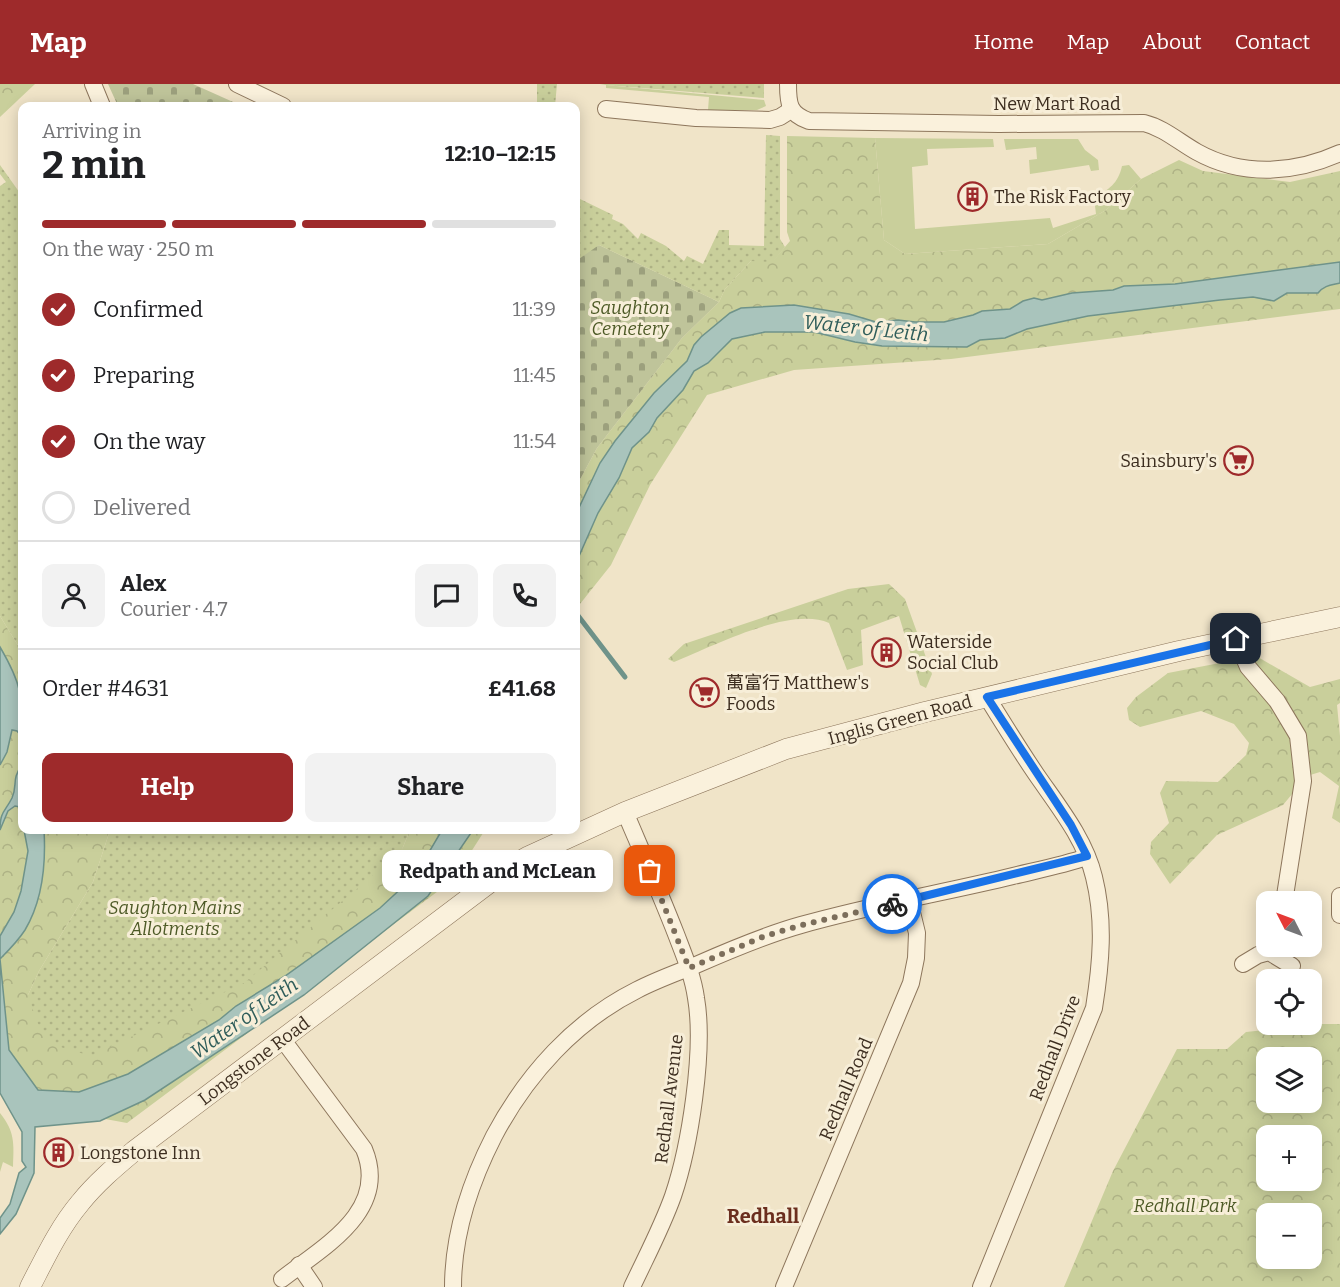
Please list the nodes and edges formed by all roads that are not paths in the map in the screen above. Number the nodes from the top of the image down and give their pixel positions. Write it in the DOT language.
graph roads {
  1 [pos="93,84"];
  2 [pos="237,84"];
  3 [pos="788,84"];
  4 [pos="100,102"];
  5 [pos="275,102"];
  6 [pos="606,109"];
  7 [pos="791,110"];
  8 [pos="1340,153"];
  9 [pos="1340,617"];
  10 [pos="1236,639"];
  11 [pos="987,697"];
  12 [pos="625,812"];
  13 [pos="580,833"];
  14 [pos="577,834"];
  15 [pos="1087,856"];
  16 [pos="513,865"];
  17 [pos="1286,891"];
  18 [pos="1340,896"];
  19 [pos="909,900"];
  20 [pos="1340,915"];
  21 [pos="1256,956"];
  22 [pos="1280,957"];
  23 [pos="1243,964"];
  24 [pos="1292,966"];
  25 [pos="689,968"];
  26 [pos="283,1040"];
  27 [pos="299,1265"];
  28 [pos="282,1279"];
  29 [pos="30,1287"];
  30 [pos="314,1287"];
  31 [pos="453,1287"];
  32 [pos="632,1287"];
  33 [pos="784,1287"];
  34 [pos="981,1287"];
  1 -- 4 [label="street"];
  2 -- 5 [label="street"];
  3 -- 7 [label="street"];
  6 -- 7 [label="street"];
  7 -- 8 [label="street, New Mart Road"];
  9 -- 10 [label="street, Inglis Green Road"];
  10 -- 11 [label="street, Inglis Green Road"];
  10 -- 17 [label="street"];
  11 -- 12 [label="street, Inglis Green Road"];
  11 -- 15 [label="street, Redhall Drive"];
  12 -- 13 [label="street, Inglis Green Road"];
  12 -- 25 [label="street, Redhall Avenue"];
  14 -- 16 [label="street, Inglis Green Road"];
  15 -- 19 [label="street"];
  15 -- 34 [label="street, Redhall Drive"];
  16 -- 26 [label="street, Longstone Road"];
  18 -- 20 [label="street"];
  19 -- 25 [label="street"];
  19 -- 33 [label="street, Redhall Road"];
  21 -- 23 [label="street"];
  22 -- 24 [label="street"];
  25 -- 31 [label="street"];
  25 -- 32 [label="street, Redhall Avenue"];
  26 -- 27 [label="street"];
  26 -- 29 [label="street, Longstone Road"];
  27 -- 28 [label="street"];
  27 -- 30 [label="street"];
}
